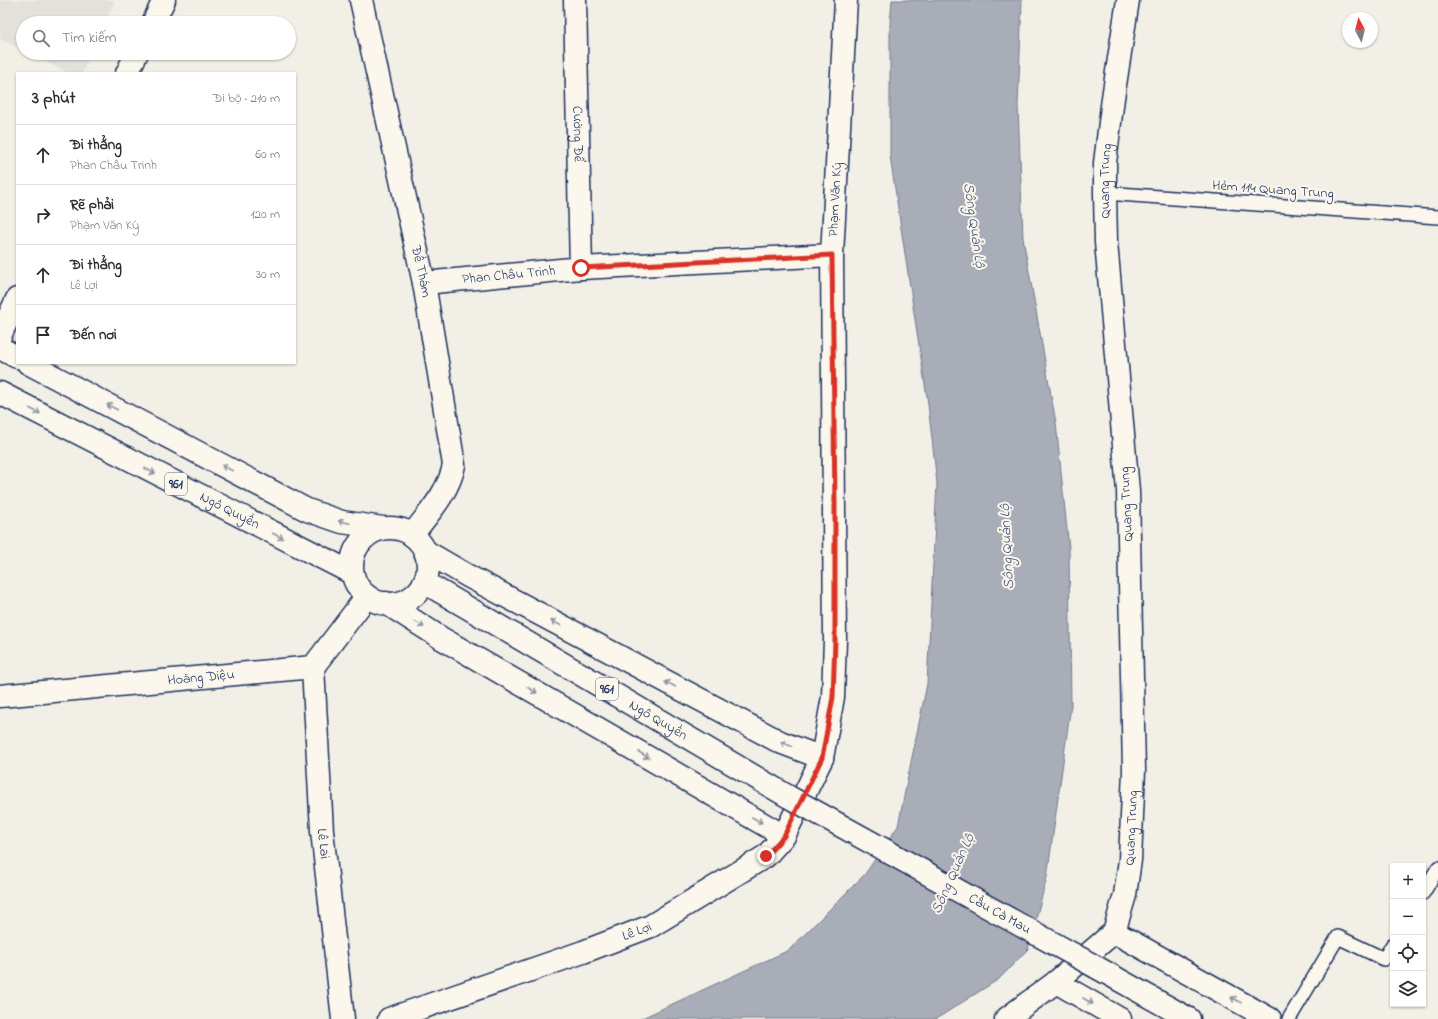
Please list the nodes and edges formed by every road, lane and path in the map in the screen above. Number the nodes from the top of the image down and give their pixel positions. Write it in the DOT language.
graph roads {
  1 [pos="164,0"];
  2 [pos="361,0"];
  3 [pos="575,0"];
  4 [pos="846,0"];
  5 [pos="1128,0"];
  6 [pos="156,16"];
  7 [pos="134,60"];
  8 [pos="128,72"];
  9 [pos="1105,194"];
  10 [pos="1438,217"];
  11 [pos="832,255"];
  12 [pos="581,268"];
  13 [pos="424,283"];
  14 [pos="16,301"];
  15 [pos="0,336"];
  16 [pos="0,348"];
  17 [pos="16,357"];
  18 [pos="30,364"];
  19 [pos="0,393"];
  20 [pos="383,528"];
  21 [pos="419,543"];
  22 [pos="352,573"];
  23 [pos="424,582"];
  24 [pos="377,600"];
  25 [pos="313,667"];
  26 [pos="0,696"];
  27 [pos="822,758"];
  28 [pos="789,797"];
  29 [pos="784,836"];
  30 [pos="1438,868"];
  31 [pos="1426,888"];
  32 [pos="1114,932"];
  33 [pos="1390,949"];
  34 [pos="1056,982"];
  35 [pos="342,1019"];
  36 [pos="389,1019"];
  37 [pos="1006,1019"];
  38 [pos="1120,1019"];
  39 [pos="1190,1019"];
  40 [pos="1270,1019"];
  41 [pos="1288,1019"];
  1 -- 6 [label="street"];
  2 -- 13 [label="street, Đề Thám"];
  3 -- 12 [label="street, Cường Để"];
  4 -- 11 [label="street, Phạm Văn Ký"];
  5 -- 9 [label="street, Quang Trung"];
  7 -- 8 [label="street"];
  9 -- 10 [label="lane, Hẻm 114 Quang Trung"];
  9 -- 32 [label="street, Quang Trung"];
  11 -- 12 [label="street, Phan Châu Trinh"];
  11 -- 27 [label="street, Phạm Văn Ký"];
  12 -- 13 [label="street, Phan Châu Trinh"];
  13 -- 21 [label="street, Đề Thám"];
  14 -- 15 [label="street"];
  16 -- 17 [label="street"];
  20 -- 18 [label="street, one-way"];
  19 -- 22 [label="street, Ngô Quyền / 961, one-way"];
  20 -- 21 [label="street"];
  20 -- 22 [label="street"];
  21 -- 23 [label="street"];
  27 -- 21 [label="street, one-way"];
  22 -- 24 [label="street"];
  23 -- 24 [label="street"];
  23 -- 28 [label="street, Ngô Quyền / 961"];
  24 -- 25 [label="street"];
  24 -- 29 [label="street, one-way"];
  25 -- 26 [label="street, Hoàng Diệu"];
  25 -- 35 [label="street, Lê Lai"];
  27 -- 29 [label="street, Lê Lợi"];
  28 -- 39 [label="street, Cầu Cà Mau, bridge"];
  29 -- 36 [label="street, Lê Lợi"];
  30 -- 31 [label="lane"];
  32 -- 34 [label="street"];
  40 -- 32 [label="street, one-way"];
  33 -- 41 [label="lane"];
  34 -- 37 [label="street"];
  34 -- 38 [label="street, one-way"];
}
